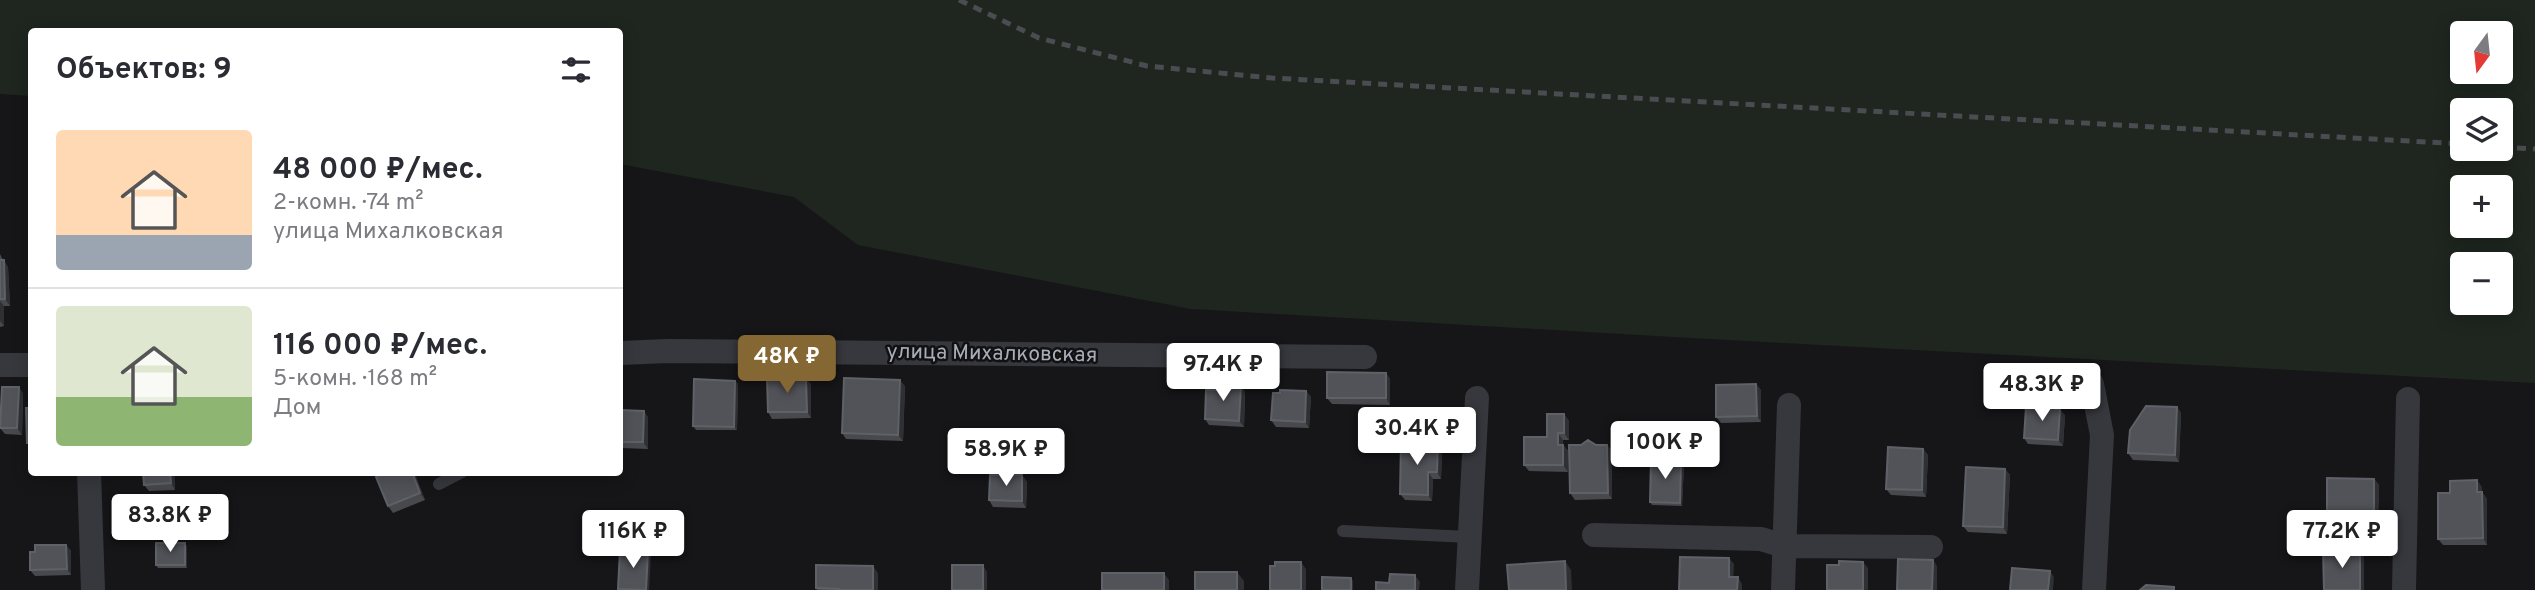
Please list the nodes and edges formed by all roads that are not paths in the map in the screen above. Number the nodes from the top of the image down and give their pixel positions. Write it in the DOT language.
graph roads {
  1 [pos="623,353"];
  2 [pos="1364,357"];
  3 [pos="0,365"];
  4 [pos="28,365"];
  5 [pos="2092,384"];
  6 [pos="1477,398"];
  7 [pos="2408,399"];
  8 [pos="1789,405"];
  9 [pos="89,476"];
  10 [pos="454,476"];
  11 [pos="439,484"];
  12 [pos="1343,531"];
  13 [pos="1594,535"];
  14 [pos="1469,537"];
  15 [pos="1784,546"];
  16 [pos="1931,547"];
  17 [pos="93,590"];
  18 [pos="1466,590"];
  19 [pos="1783,590"];
  20 [pos="2094,590"];
  21 [pos="2404,590"];
  1 -- 2 [label="street, улица Михалковская"];
  3 -- 4 [label="street"];
  5 -- 20 [label="street"];
  6 -- 14 [label="street"];
  7 -- 21 [label="street"];
  8 -- 15 [label="street"];
  9 -- 17 [label="street"];
  10 -- 11 [label="lane"];
  12 -- 14 [label="lane"];
  13 -- 15 [label="street"];
  14 -- 18 [label="street"];
  15 -- 16 [label="street"];
  15 -- 19 [label="street"];
}
